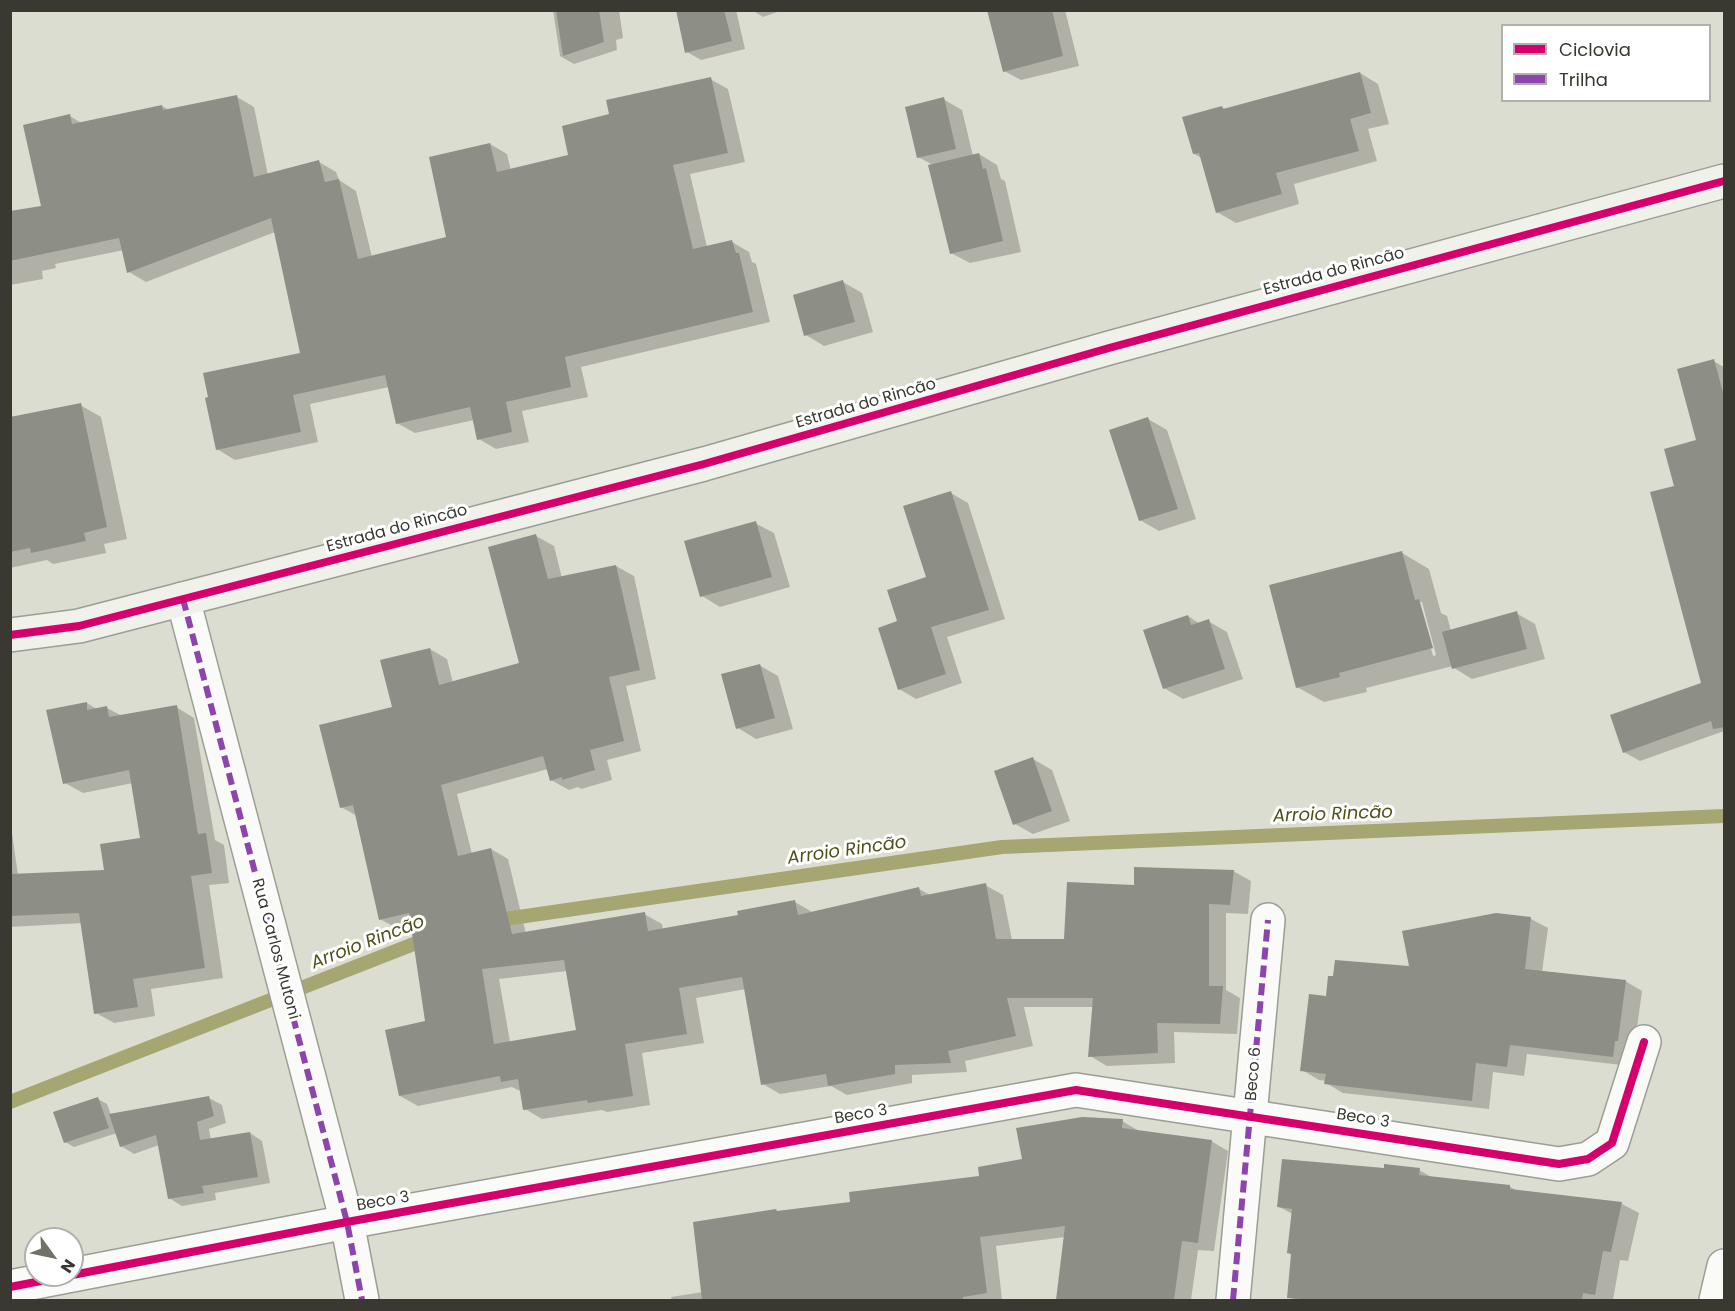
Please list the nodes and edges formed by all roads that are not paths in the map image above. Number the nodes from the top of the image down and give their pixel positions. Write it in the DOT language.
graph roads {
  1 [pos="1725,182"];
  2 [pos="183,599"];
  3 [pos="10,635"];
  4 [pos="1268,920"];
  5 [pos="1644,1042"];
  6 [pos="1250,1115"];
  7 [pos="347,1222"];
  8 [pos="1725,1266"];
  9 [pos="10,1287"];
  10 [pos="362,1300"];
  11 [pos="1233,1300"];
  12 [pos="1716,1300"];
  1 -- 2 [label="street, Estrada do Rincão"];
  2 -- 3 [label="street, Estrada do Rincão"];
  2 -- 7 [label="street, Rua Carlos Mutoni"];
  4 -- 6 [label="street, Beco 6"];
  5 -- 6 [label="street, Beco 3"];
  6 -- 7 [label="street, Beco 3"];
  6 -- 11 [label="street, Beco 6"];
  7 -- 9 [label="street, Beco 3"];
  7 -- 10 [label="street, Rua Carlos Mutoni"];
  8 -- 12 [label="street"];
}
